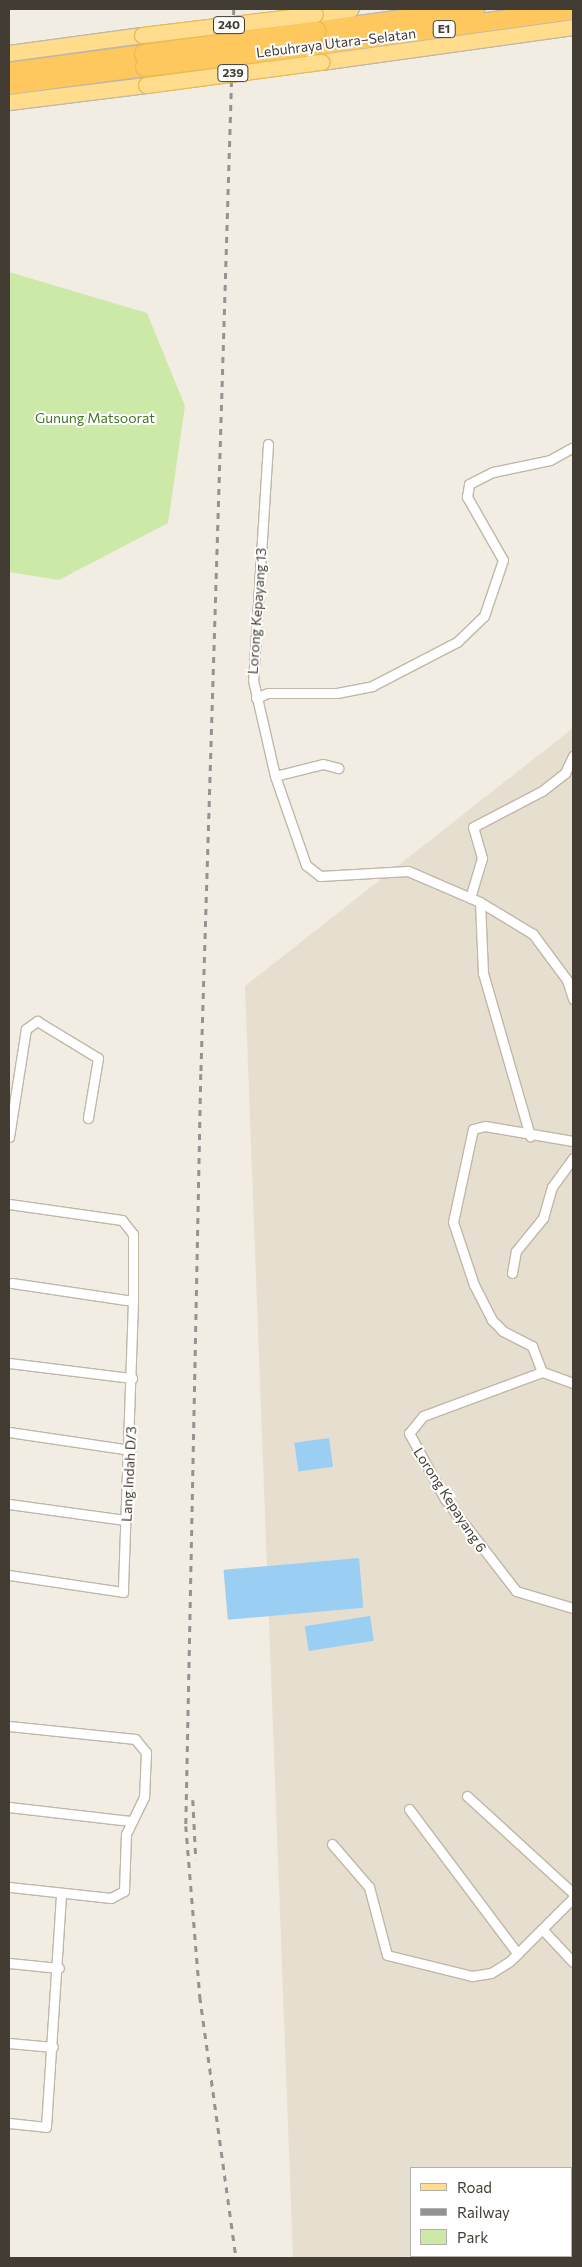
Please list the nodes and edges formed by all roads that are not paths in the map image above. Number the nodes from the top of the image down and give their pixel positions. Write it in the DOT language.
graph roads {
  1 [pos="351,9"];
  2 [pos="475,9"];
  3 [pos="573,10"];
  4 [pos="573,27"];
  5 [pos="316,38"];
  6 [pos="9,53"];
  7 [pos="145,69"];
  8 [pos="9,72"];
  9 [pos="9,85"];
  10 [pos="9,102"];
  11 [pos="268,444"];
  12 [pos="573,447"];
  13 [pos="256,698"];
  14 [pos="573,756"];
  15 [pos="338,768"];
  16 [pos="275,776"];
  17 [pos="470,898"];
  18 [pos="480,902"];
  19 [pos="570,980"];
  20 [pos="573,999"];
  21 [pos="88,1118"];
  22 [pos="530,1136"];
  23 [pos="9,1137"];
  24 [pos="573,1141"];
  25 [pos="573,1158"];
  26 [pos="9,1204"];
  27 [pos="512,1273"];
  28 [pos="12,1283"];
  29 [pos="133,1301"];
  30 [pos="9,1363"];
  31 [pos="542,1372"];
  32 [pos="132,1378"];
  33 [pos="573,1383"];
  34 [pos="9,1432"];
  35 [pos="131,1450"];
  36 [pos="9,1504"];
  37 [pos="125,1520"];
  38 [pos="9,1575"];
  39 [pos="573,1608"];
  40 [pos="9,1726"];
  41 [pos="467,1796"];
  42 [pos="9,1807"];
  43 [pos="408,1809"];
  44 [pos="130,1821"];
  45 [pos="332,1844"];
  46 [pos="9,1887"];
  47 [pos="573,1892"];
  48 [pos="61,1894"];
  49 [pos="573,1898"];
  50 [pos="542,1929"];
  51 [pos="518,1954"];
  52 [pos="573,1962"];
  53 [pos="9,1963"];
  54 [pos="59,1968"];
  55 [pos="9,2043"];
  56 [pos="53,2047"];
  57 [pos="9,2123"];
  1 -- 5 [label="main road, 240"];
  2 -- 5 [label="highway, Lebuhraya Utara–Selatan / E1"];
  3 -- 5 [label="highway, Lebuhraya Utara–Selatan / E1"];
  4 -- 5 [label="main road"];
  5 -- 6 [label="main road, 240, bridge"];
  5 -- 7 [label="highway, Lebuhraya Utara–Selatan / E1, bridge"];
  7 -- 8 [label="highway, Lebuhraya Utara–Selatan / E1"];
  7 -- 9 [label="highway, Lebuhraya Utara–Selatan / E1"];
  7 -- 10 [label="main road"];
  11 -- 13 [label="street, Lorong Kepayang 13"];
  12 -- 13 [label="street"];
  13 -- 16 [label="street, Lorong Kepayang 13"];
  14 -- 17 [label="street"];
  15 -- 16 [label="street"];
  16 -- 17 [label="street, Lorong Kepayang 13"];
  17 -- 18 [label="street, Lorong Kepayang 13"];
  18 -- 19 [label="street, Lorong Kepayang 13"];
  18 -- 22 [label="street"];
  19 -- 20 [label="street, Lorong Kepayang 13"];
  21 -- 23 [label="street"];
  22 -- 24 [label="street"];
  22 -- 31 [label="street"];
  25 -- 27 [label="street"];
  26 -- 29 [label="street, Lang Indah D/3"];
  28 -- 29 [label="street"];
  29 -- 32 [label="street, Lang Indah D/3"];
  30 -- 32 [label="street"];
  31 -- 33 [label="street"];
  31 -- 39 [label="street, Lorong Kepayang 6"];
  32 -- 35 [label="street, Lang Indah D/3"];
  34 -- 35 [label="street"];
  35 -- 37 [label="street, Lang Indah D/3"];
  36 -- 37 [label="street"];
  37 -- 38 [label="street, Lang Indah D/3"];
  40 -- 44 [label="street"];
  41 -- 47 [label="street"];
  42 -- 44 [label="street"];
  43 -- 51 [label="street"];
  44 -- 48 [label="street"];
  45 -- 51 [label="street"];
  46 -- 48 [label="street"];
  48 -- 54 [label="street"];
  49 -- 50 [label="street"];
  50 -- 51 [label="street"];
  50 -- 52 [label="street"];
  53 -- 54 [label="street"];
  54 -- 56 [label="street"];
  55 -- 56 [label="street"];
  56 -- 57 [label="street"];
}
